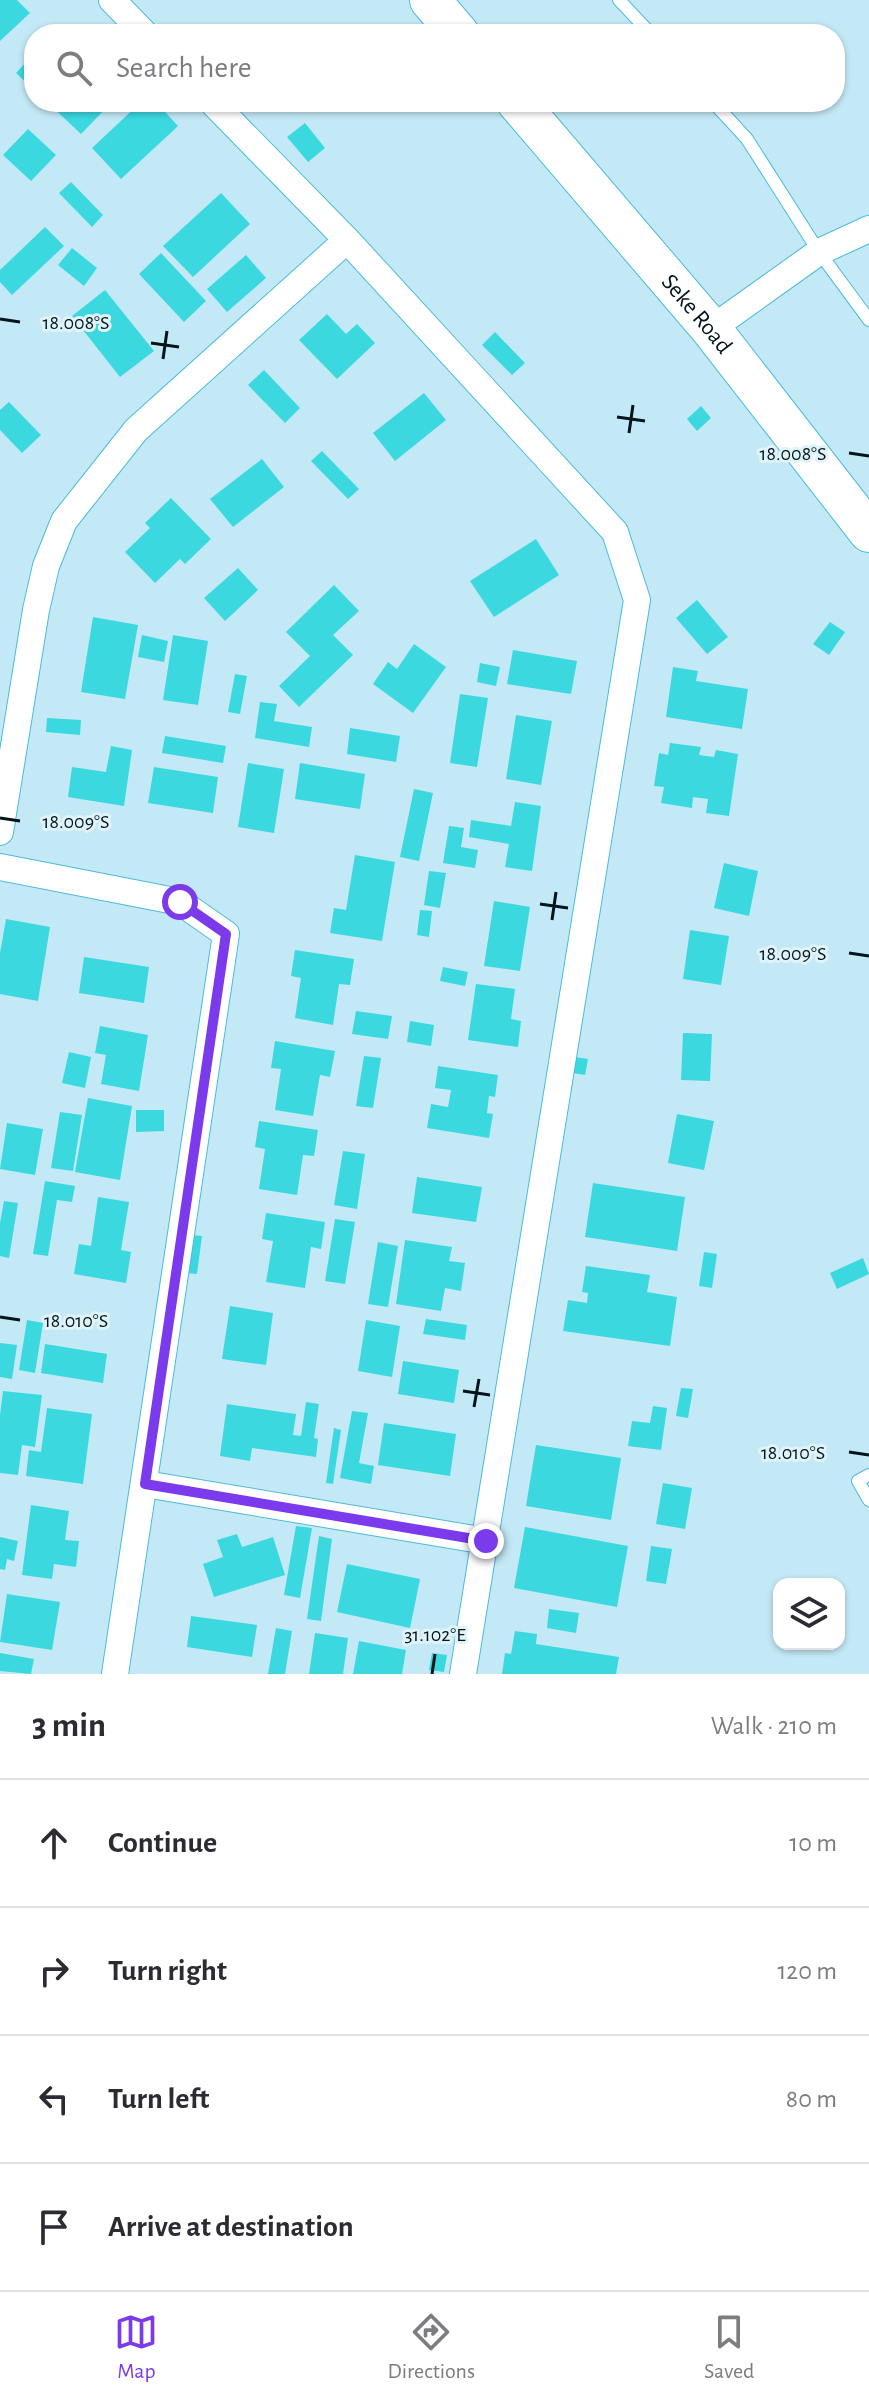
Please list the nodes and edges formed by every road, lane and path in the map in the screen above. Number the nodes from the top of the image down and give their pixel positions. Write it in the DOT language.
graph roads {
  1 [pos="112,0"];
  2 [pos="430,0"];
  3 [pos="619,0"];
  4 [pos="135,24"];
  5 [pos="450,24"];
  6 [pos="642,24"];
  7 [pos="222,112"];
  8 [pos="526,112"];
  9 [pos="722,112"];
  10 [pos="869,229"];
  11 [pos="347,240"];
  12 [pos="819,252"];
  13 [pos="869,320"];
  14 [pos="711,329"];
  15 [pos="869,532"];
  16 [pos="0,832"];
  17 [pos="0,867"];
  18 [pos="869,1475"];
  19 [pos="145,1484"];
  20 [pos="869,1500"];
  21 [pos="486,1541"];
  22 [pos="115,1674"];
  23 [pos="463,1674"];
  1 -- 4 [label="street"];
  2 -- 5 [label="main road"];
  3 -- 6 [label="lane"];
  7 -- 11 [label="street"];
  8 -- 14 [label="main road, Seke Road"];
  9 -- 12 [label="lane"];
  10 -- 12 [label="street"];
  11 -- 16 [label="street"];
  11 -- 21 [label="street"];
  12 -- 13 [label="lane"];
  12 -- 14 [label="street"];
  14 -- 15 [label="main road, Seke Road"];
  17 -- 19 [label="street"];
  18 -- 20 [label="lane"];
  19 -- 21 [label="street"];
  19 -- 22 [label="street"];
  21 -- 23 [label="street"];
}
